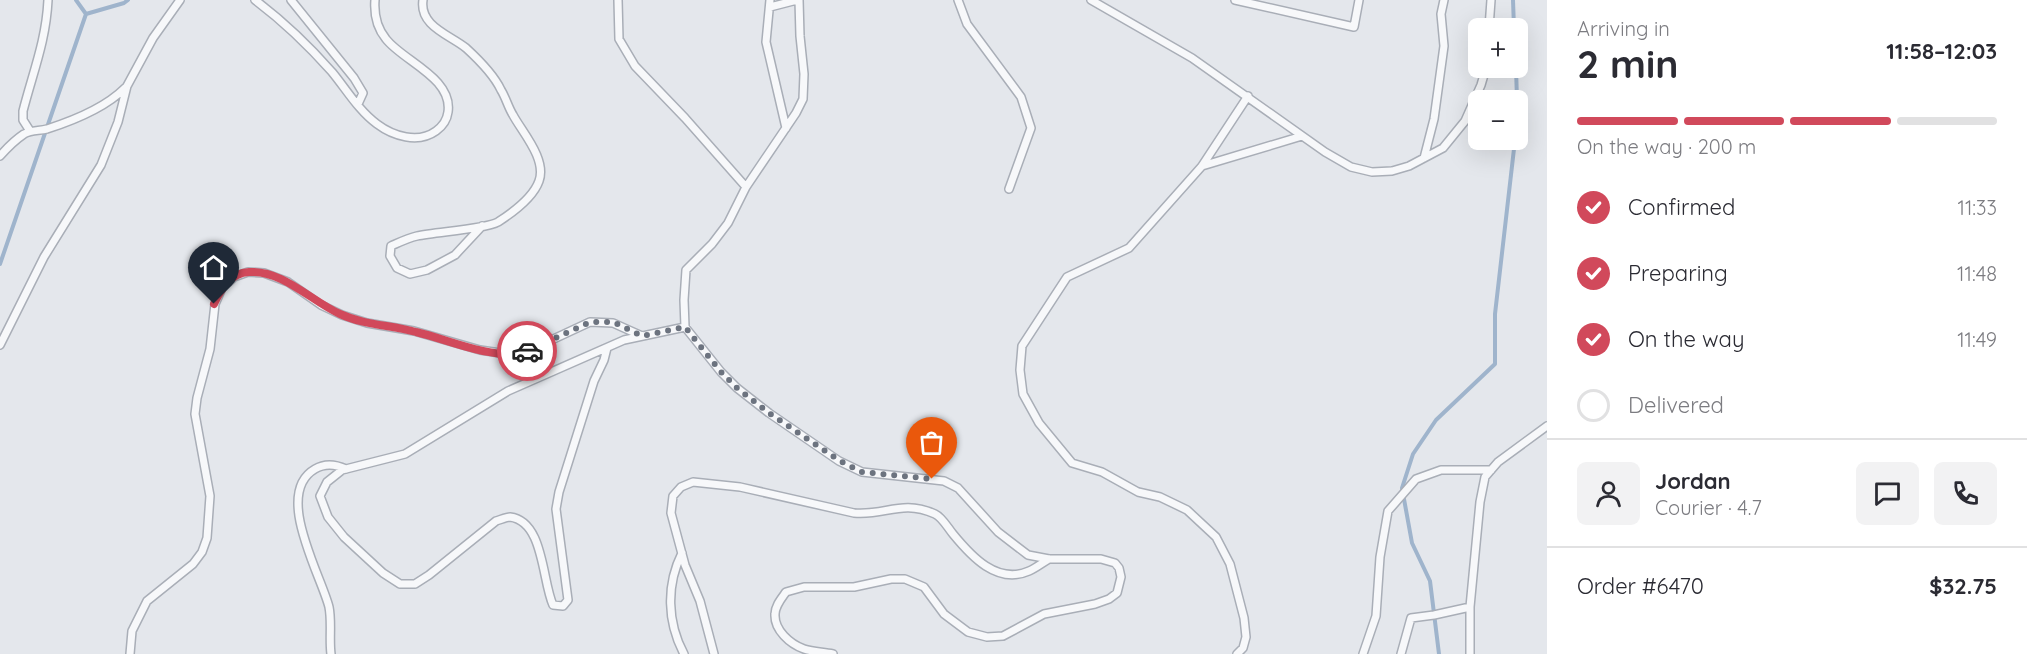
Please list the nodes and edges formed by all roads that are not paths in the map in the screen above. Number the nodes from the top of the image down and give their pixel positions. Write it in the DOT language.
graph roads {
  1 [pos="48,0"];
  2 [pos="180,0"];
  3 [pos="255,0"];
  4 [pos="292,0"];
  5 [pos="375,0"];
  6 [pos="423,0"];
  7 [pos="618,0"];
  8 [pos="798,0"];
  9 [pos="958,0"];
  10 [pos="1091,0"];
  11 [pos="1235,0"];
  12 [pos="1359,0"];
  13 [pos="1444,0"];
  14 [pos="1491,0"];
  15 [pos="770,3"];
  16 [pos="1490,18"];
  17 [pos="1483,78"];
  18 [pos="127,86"];
  19 [pos="1248,96"];
  20 [pos="358,104"];
  21 [pos="786,128"];
  22 [pos="30,131"];
  23 [pos="1302,136"];
  24 [pos="0,156"];
  25 [pos="1424,158"];
  26 [pos="1202,166"];
  27 [pos="746,187"];
  28 [pos="1009,189"];
  29 [pos="482,226"];
  30 [pos="685,327"];
  31 [pos="642,336"];
  32 [pos="0,345"];
  33 [pos="607,348"];
  34 [pos="1547,426"];
  35 [pos="346,469"];
  36 [pos="1491,470"];
  37 [pos="682,553"];
  38 [pos="1049,559"];
  39 [pos="1470,607"];
  40 [pos="130,654"];
  41 [pos="331,654"];
  42 [pos="684,654"];
  43 [pos="714,654"];
  44 [pos="833,654"];
  45 [pos="1237,654"];
  46 [pos="1363,654"];
  47 [pos="1401,654"];
  48 [pos="1470,654"];
  1 -- 22 [label="lane"];
  2 -- 18 [label="lane"];
  3 -- 20 [label="lane"];
  4 -- 20 [label="lane"];
  5 -- 20 [label="lane"];
  6 -- 29 [label="lane"];
  7 -- 27 [label="lane"];
  8 -- 15 [label="lane"];
  8 -- 21 [label="lane"];
  9 -- 28 [label="lane"];
  10 -- 19 [label="lane"];
  11 -- 12 [label="lane"];
  13 -- 25 [label="lane"];
  14 -- 16 [label="lane"];
  15 -- 21 [label="lane"];
  17 -- 25 [label="lane"];
  18 -- 22 [label="lane"];
  18 -- 32 [label="lane"];
  19 -- 23 [label="lane"];
  19 -- 26 [label="lane"];
  21 -- 27 [label="lane"];
  22 -- 24 [label="lane"];
  23 -- 25 [label="lane"];
  23 -- 26 [label="lane"];
  26 -- 45 [label="lane"];
  27 -- 30 [label="lane"];
  29 -- 29 [label="lane"];
  30 -- 31 [label="lane"];
  30 -- 38 [label="lane"];
  31 -- 33 [label="lane"];
  31 -- 40 [label="lane"];
  33 -- 35 [label="lane"];
  33 -- 35 [label="lane"];
  34 -- 36 [label="lane"];
  35 -- 41 [label="lane"];
  36 -- 39 [label="lane"];
  36 -- 46 [label="lane"];
  37 -- 38 [label="lane"];
  37 -- 42 [label="lane"];
  37 -- 43 [label="lane"];
  38 -- 44 [label="lane"];
  39 -- 47 [label="lane"];
  39 -- 48 [label="lane"];
}
